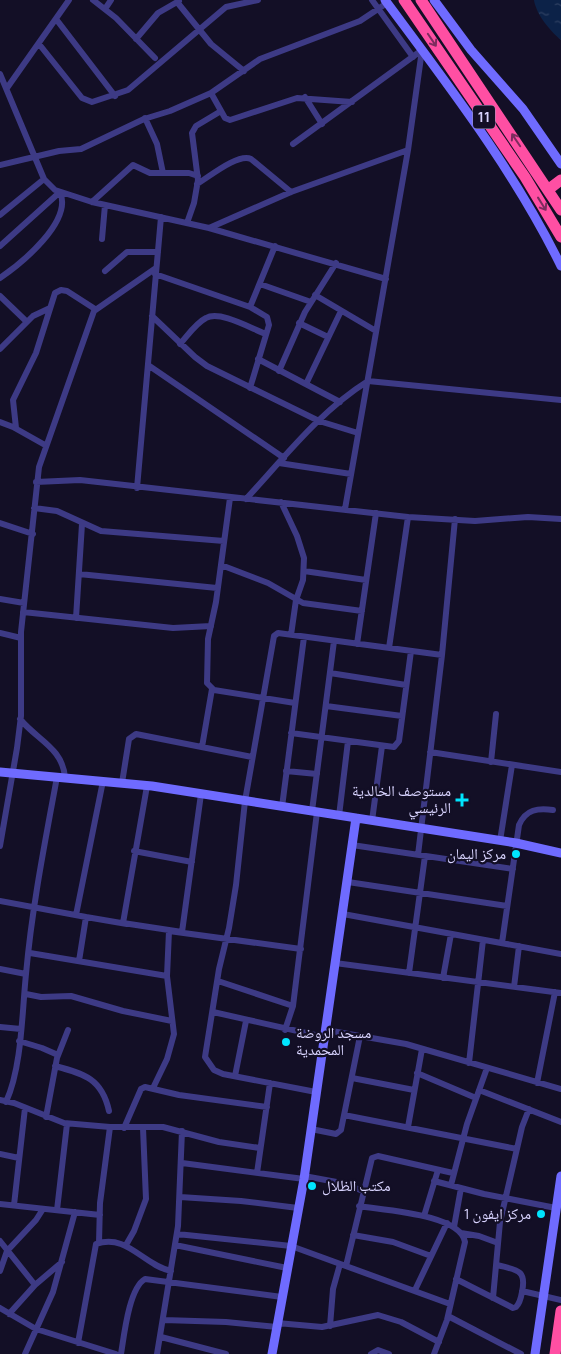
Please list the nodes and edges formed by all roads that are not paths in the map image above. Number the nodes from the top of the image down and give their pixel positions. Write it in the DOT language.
graph roads {
  1 [pos="69,0"];
  2 [pos="93,0"];
  3 [pos="111,0"];
  4 [pos="258,0"];
  5 [pos="372,0"];
  6 [pos="404,0"];
  7 [pos="422,0"];
  8 [pos="434,0"];
  9 [pos="179,1"];
  10 [pos="386,2"];
  11 [pos="105,9"];
  12 [pos="378,10"];
  13 [pos="430,13"];
  14 [pos="56,19"];
  15 [pos="418,20"];
  16 [pos="199,30"];
  17 [pos="136,39"];
  18 [pos="39,44"];
  19 [pos="422,50"];
  20 [pos="413,57"];
  21 [pos="155,58"];
  22 [pos="244,71"];
  23 [pos="0,74"];
  24 [pos="7,88"];
  25 [pos="211,93"];
  26 [pos="114,96"];
  27 [pos="305,97"];
  28 [pos="352,102"];
  29 [pos="221,111"];
  30 [pos="146,118"];
  31 [pos="322,124"];
  32 [pos="293,144"];
  33 [pos="408,150"];
  34 [pos="34,156"];
  35 [pos="561,164"];
  36 [pos="0,166"];
  37 [pos="164,173"];
  38 [pos="198,176"];
  39 [pos="526,177"];
  40 [pos="44,179"];
  41 [pos="561,180"];
  42 [pos="197,184"];
  43 [pos="515,184"];
  44 [pos="549,189"];
  45 [pos="60,192"];
  46 [pos="291,192"];
  47 [pos="92,202"];
  48 [pos="105,205"];
  49 [pos="561,210"];
  50 [pos="0,215"];
  51 [pos="161,217"];
  52 [pos="187,223"];
  53 [pos="209,228"];
  54 [pos="561,237"];
  55 [pos="102,239"];
  56 [pos="0,246"];
  57 [pos="276,246"];
  58 [pos="158,252"];
  59 [pos="336,263"];
  60 [pos="561,266"];
  61 [pos="105,271"];
  62 [pos="156,271"];
  63 [pos="0,278"];
  64 [pos="386,279"];
  65 [pos="260,284"];
  66 [pos="0,296"];
  67 [pos="313,298"];
  68 [pos="250,307"];
  69 [pos="50,308"];
  70 [pos="95,309"];
  71 [pos="341,311"];
  72 [pos="152,316"];
  73 [pos="26,322"];
  74 [pos="299,323"];
  75 [pos="376,331"];
  76 [pos="266,334"];
  77 [pos="328,337"];
  78 [pos="180,344"];
  79 [pos="0,349"];
  80 [pos="258,359"];
  81 [pos="148,365"];
  82 [pos="279,371"];
  83 [pos="368,382"];
  84 [pos="306,384"];
  85 [pos="250,388"];
  86 [pos="561,400"];
  87 [pos="340,402"];
  88 [pos="319,421"];
  89 [pos="0,422"];
  90 [pos="16,428"];
  91 [pos="358,433"];
  92 [pos="45,445"];
  93 [pos="282,460"];
  94 [pos="351,474"];
  95 [pos="36,482"];
  96 [pos="137,488"];
  97 [pos="230,498"];
  98 [pos="246,499"];
  99 [pos="280,502"];
  100 [pos="34,508"];
  101 [pos="345,509"];
  102 [pos="376,513"];
  103 [pos="408,517"];
  104 [pos="561,519"];
  105 [pos="455,520"];
  106 [pos="0,523"];
  107 [pos="82,524"];
  108 [pos="33,534"];
  109 [pos="224,541"];
  110 [pos="220,565"];
  111 [pos="304,571"];
  112 [pos="79,574"];
  113 [pos="366,580"];
  114 [pos="217,588"];
  115 [pos="0,599"];
  116 [pos="296,600"];
  117 [pos="24,602"];
  118 [pos="362,611"];
  119 [pos="23,612"];
  120 [pos="76,618"];
  121 [pos="211,626"];
  122 [pos="0,633"];
  123 [pos="291,635"];
  124 [pos="304,637"];
  125 [pos="21,638"];
  126 [pos="334,641"];
  127 [pos="357,644"];
  128 [pos="389,648"];
  129 [pos="411,651"];
  130 [pos="442,655"];
  131 [pos="330,673"];
  132 [pos="406,685"];
  133 [pos="212,689"];
  134 [pos="261,698"];
  135 [pos="295,703"];
  136 [pos="326,706"];
  137 [pos="496,714"];
  138 [pos="402,716"];
  139 [pos="20,719"];
  140 [pos="291,733"];
  141 [pos="321,738"];
  142 [pos="348,741"];
  143 [pos="382,746"];
  144 [pos="202,747"];
  145 [pos="430,752"];
  146 [pos="252,757"];
  147 [pos="491,762"];
  148 [pos="512,765"];
  149 [pos="286,771"];
  150 [pos="0,772"];
  151 [pos="14,772"];
  152 [pos="561,772"];
  153 [pos="317,774"];
  154 [pos="61,777"];
  155 [pos="103,781"];
  156 [pos="122,783"];
  157 [pos="147,786"];
  158 [pos="202,794"];
  159 [pos="244,801"];
  160 [pos="282,807"];
  161 [pos="553,810"];
  162 [pos="314,812"];
  163 [pos="339,816"];
  164 [pos="356,818"];
  165 [pos="372,821"];
  166 [pos="421,829"];
  167 [pos="500,840"];
  168 [pos="516,843"];
  169 [pos="0,846"];
  170 [pos="352,846"];
  171 [pos="134,851"];
  172 [pos="561,854"];
  173 [pos="418,855"];
  174 [pos="425,856"];
  175 [pos="192,862"];
  176 [pos="513,869"];
  177 [pos="348,882"];
  178 [pos="420,893"];
  179 [pos="0,901"];
  180 [pos="507,906"];
  181 [pos="34,907"];
  182 [pos="343,914"];
  183 [pos="76,915"];
  184 [pos="86,917"];
  185 [pos="123,923"];
  186 [pos="415,928"];
  187 [pos="169,931"];
  188 [pos="182,932"];
  189 [pos="451,934"];
  190 [pos="227,938"];
  191 [pos="483,940"];
  192 [pos="502,943"];
  193 [pos="519,946"];
  194 [pos="301,949"];
  195 [pos="30,954"];
  196 [pos="561,954"];
  197 [pos="79,961"];
  198 [pos="335,963"];
  199 [pos="0,970"];
  200 [pos="409,973"];
  201 [pos="26,974"];
  202 [pos="167,976"];
  203 [pos="444,978"];
  204 [pos="218,981"];
  205 [pos="478,982"];
  206 [pos="514,987"];
  207 [pos="558,993"];
  208 [pos="26,994"];
  209 [pos="293,1006"];
  210 [pos="212,1012"];
  211 [pos="172,1021"];
  212 [pos="246,1021"];
  213 [pos="0,1026"];
  214 [pos="21,1029"];
  215 [pos="68,1030"];
  216 [pos="285,1030"];
  217 [pos="325,1033"];
  218 [pos="360,1036"];
  219 [pos="19,1041"];
  220 [pos="422,1049"];
  221 [pos="58,1055"];
  222 [pos="469,1063"];
  223 [pos="55,1066"];
  224 [pos="487,1068"];
  225 [pos="417,1073"];
  226 [pos="235,1076"];
  227 [pos="352,1078"];
  228 [pos="270,1083"];
  229 [pos="537,1083"];
  230 [pos="154,1088"];
  231 [pos="561,1089"];
  232 [pos="414,1090"];
  233 [pos="479,1090"];
  234 [pos="316,1092"];
  235 [pos="476,1098"];
  236 [pos="3,1101"];
  237 [pos="266,1107"];
  238 [pos="25,1108"];
  239 [pos="529,1109"];
  240 [pos="109,1111"];
  241 [pos="344,1115"];
  242 [pos="46,1117"];
  243 [pos="561,1122"];
  244 [pos="66,1124"];
  245 [pos="110,1127"];
  246 [pos="408,1127"];
  247 [pos="124,1128"];
  248 [pos="143,1128"];
  249 [pos="311,1129"];
  250 [pos="182,1131"];
  251 [pos="463,1138"];
  252 [pos="260,1148"];
  253 [pos="517,1149"];
  254 [pos="0,1154"];
  255 [pos="19,1158"];
  256 [pos="182,1163"];
  257 [pos="438,1170"];
  258 [pos="256,1173"];
  259 [pos="454,1173"];
  260 [pos="561,1176"];
  261 [pos="304,1177"];
  262 [pos="434,1180"];
  263 [pos="451,1185"];
  264 [pos="461,1188"];
  265 [pos="363,1191"];
  266 [pos="180,1197"];
  267 [pos="504,1198"];
  268 [pos="0,1204"];
  269 [pos="14,1205"];
  270 [pos="360,1206"];
  271 [pos="298,1208"];
  272 [pos="556,1208"];
  273 [pos="44,1209"];
  274 [pos="57,1210"];
  275 [pos="75,1212"];
  276 [pos="100,1215"];
  277 [pos="424,1216"];
  278 [pos="446,1223"];
  279 [pos="454,1227"];
  280 [pos="176,1234"];
  281 [pos="461,1234"];
  282 [pos="353,1236"];
  283 [pos="0,1241"];
  284 [pos="100,1243"];
  285 [pos="498,1243"];
  286 [pos="126,1245"];
  287 [pos="175,1245"];
  288 [pos="291,1246"];
  289 [pos="7,1251"];
  290 [pos="431,1256"];
  291 [pos="62,1262"];
  292 [pos="343,1264"];
  293 [pos="497,1265"];
  294 [pos="287,1268"];
  295 [pos="0,1271"];
  296 [pos="171,1271"];
  297 [pos="456,1279"];
  298 [pos="170,1283"];
  299 [pos="35,1285"];
  300 [pos="415,1290"];
  301 [pos="522,1291"];
  302 [pos="282,1297"];
  303 [pos="544,1297"];
  304 [pos="493,1298"];
  305 [pos="561,1300"];
  306 [pos="450,1304"];
  307 [pos="0,1308"];
  308 [pos="561,1311"];
  309 [pos="9,1314"];
  310 [pos="448,1316"];
  311 [pos="164,1320"];
  312 [pos="277,1325"];
  313 [pos="330,1326"];
  314 [pos="36,1329"];
  315 [pos="161,1337"];
  316 [pos="440,1342"];
  317 [pos="78,1343"];
  318 [pos="25,1354"];
  319 [pos="116,1354"];
  320 [pos="121,1354"];
  321 [pos="157,1354"];
  322 [pos="226,1354"];
  323 [pos="272,1354"];
  324 [pos="371,1354"];
  325 [pos="389,1354"];
  326 [pos="434,1354"];
  327 [pos="521,1354"];
  328 [pos="536,1354"];
  329 [pos="554,1354"];
  1 -- 14 [label="street"];
  2 -- 11 [label="street"];
  3 -- 11 [label="street"];
  4 -- 16 [label="street"];
  5 -- 12 [label="street"];
  6 -- 15 [label="highway, 11"];
  7 -- 13 [label="highway"];
  8 -- 35 [label="street"];
  9 -- 16 [label="street"];
  9 -- 17 [label="street"];
  10 -- 12 [label="street"];
  10 -- 19 [label="street"];
  11 -- 17 [label="street"];
  12 -- 20 [label="street"];
  12 -- 22 [label="street"];
  13 -- 15 [label="highway"];
  44 -- 13 [label="highway, 11, one-way"];
  14 -- 18 [label="street"];
  14 -- 26 [label="street"];
  15 -- 39 [label="highway, 11, one-way"];
  16 -- 22 [label="street"];
  16 -- 26 [label="street"];
  17 -- 21 [label="street"];
  18 -- 24 [label="street"];
  18 -- 26 [label="street"];
  19 -- 20 [label="street"];
  19 -- 33 [label="street"];
  19 -- 43 [label="street"];
  20 -- 28 [label="street"];
  22 -- 25 [label="street"];
  23 -- 24 [label="street"];
  24 -- 34 [label="street"];
  25 -- 29 [label="street"];
  25 -- 30 [label="street"];
  27 -- 28 [label="street"];
  27 -- 29 [label="street"];
  27 -- 31 [label="street"];
  28 -- 31 [label="street"];
  29 -- 38 [label="street"];
  30 -- 34 [label="street"];
  30 -- 37 [label="street"];
  31 -- 32 [label="street"];
  33 -- 46 [label="street"];
  33 -- 64 [label="street"];
  34 -- 36 [label="street"];
  34 -- 40 [label="street"];
  37 -- 38 [label="street"];
  37 -- 47 [label="street"];
  38 -- 42 [label="street"];
  39 -- 43 [label="highway"];
  39 -- 54 [label="highway, 11, one-way"];
  40 -- 45 [label="street"];
  40 -- 50 [label="street"];
  41 -- 44 [label="highway"];
  42 -- 46 [label="street"];
  42 -- 52 [label="street"];
  43 -- 60 [label="street"];
  44 -- 49 [label="highway, 11"];
  45 -- 47 [label="street"];
  45 -- 56 [label="street"];
  45 -- 63 [label="street"];
  46 -- 53 [label="street"];
  47 -- 48 [label="street"];
  48 -- 51 [label="street"];
  48 -- 55 [label="street"];
  51 -- 52 [label="street"];
  51 -- 58 [label="street"];
  52 -- 53 [label="street"];
  53 -- 57 [label="street"];
  57 -- 59 [label="street"];
  57 -- 65 [label="street"];
  58 -- 61 [label="street"];
  58 -- 62 [label="street"];
  59 -- 64 [label="street"];
  59 -- 67 [label="street"];
  62 -- 68 [label="street"];
  62 -- 70 [label="street"];
  62 -- 72 [label="street"];
  64 -- 75 [label="street"];
  65 -- 67 [label="street"];
  65 -- 68 [label="street"];
  66 -- 73 [label="street"];
  67 -- 71 [label="street"];
  67 -- 74 [label="street"];
  68 -- 76 [label="street"];
  69 -- 70 [label="street"];
  69 -- 73 [label="street"];
  69 -- 90 [label="street"];
  70 -- 92 [label="street"];
  71 -- 75 [label="street"];
  71 -- 77 [label="street"];
  72 -- 78 [label="street"];
  72 -- 81 [label="street"];
  73 -- 79 [label="street"];
  74 -- 77 [label="street"];
  74 -- 82 [label="street"];
  75 -- 83 [label="street"];
  76 -- 78 [label="street"];
  76 -- 80 [label="street"];
  77 -- 84 [label="street"];
  78 -- 85 [label="street"];
  80 -- 82 [label="street"];
  80 -- 85 [label="street"];
  81 -- 93 [label="street"];
  81 -- 96 [label="street"];
  82 -- 84 [label="street"];
  83 -- 86 [label="street"];
  83 -- 87 [label="street"];
  83 -- 91 [label="street"];
  84 -- 87 [label="street"];
  85 -- 88 [label="street"];
  87 -- 88 [label="street"];
  88 -- 91 [label="street"];
  88 -- 93 [label="street"];
  89 -- 90 [label="street"];
  90 -- 92 [label="street"];
  91 -- 94 [label="street"];
  92 -- 95 [label="street"];
  93 -- 94 [label="street"];
  93 -- 98 [label="street"];
  94 -- 101 [label="street"];
  95 -- 96 [label="street"];
  95 -- 100 [label="street"];
  96 -- 97 [label="street"];
  97 -- 98 [label="street"];
  97 -- 109 [label="street"];
  98 -- 99 [label="street"];
  99 -- 101 [label="street"];
  99 -- 111 [label="street"];
  100 -- 107 [label="street"];
  100 -- 108 [label="street"];
  101 -- 102 [label="street"];
  102 -- 103 [label="street"];
  102 -- 113 [label="street"];
  103 -- 105 [label="street"];
  103 -- 128 [label="street"];
  104 -- 105 [label="street"];
  105 -- 130 [label="street"];
  106 -- 108 [label="street"];
  107 -- 109 [label="street"];
  107 -- 112 [label="street"];
  108 -- 117 [label="street"];
  109 -- 110 [label="street"];
  110 -- 114 [label="street"];
  110 -- 116 [label="street"];
  111 -- 113 [label="street"];
  111 -- 116 [label="street"];
  112 -- 114 [label="street"];
  112 -- 120 [label="street"];
  113 -- 118 [label="street"];
  114 -- 121 [label="street"];
  115 -- 117 [label="street"];
  116 -- 118 [label="street"];
  116 -- 123 [label="street"];
  117 -- 119 [label="street"];
  118 -- 127 [label="street"];
  119 -- 120 [label="street"];
  119 -- 125 [label="street"];
  120 -- 121 [label="street"];
  121 -- 133 [label="street"];
  122 -- 125 [label="street"];
  123 -- 124 [label="street"];
  123 -- 134 [label="street"];
  124 -- 126 [label="street"];
  124 -- 135 [label="street"];
  125 -- 139 [label="street"];
  126 -- 127 [label="street"];
  126 -- 131 [label="street"];
  127 -- 128 [label="street"];
  128 -- 129 [label="street"];
  129 -- 130 [label="street"];
  129 -- 132 [label="street"];
  130 -- 145 [label="street"];
  131 -- 132 [label="street"];
  131 -- 136 [label="street"];
  132 -- 138 [label="street"];
  133 -- 134 [label="street"];
  133 -- 144 [label="street"];
  134 -- 135 [label="street"];
  134 -- 146 [label="street"];
  135 -- 140 [label="street"];
  136 -- 138 [label="street"];
  136 -- 141 [label="street"];
  137 -- 147 [label="street"];
  138 -- 143 [label="street"];
  139 -- 151 [label="street"];
  139 -- 154 [label="street"];
  140 -- 141 [label="street"];
  140 -- 149 [label="street"];
  141 -- 142 [label="street"];
  141 -- 153 [label="street"];
  142 -- 143 [label="street"];
  142 -- 163 [label="street"];
  143 -- 165 [label="street"];
  144 -- 146 [label="street"];
  144 -- 156 [label="street"];
  145 -- 147 [label="street"];
  145 -- 166 [label="street"];
  146 -- 159 [label="street"];
  147 -- 148 [label="street"];
  148 -- 152 [label="street"];
  148 -- 167 [label="street"];
  149 -- 153 [label="street"];
  149 -- 160 [label="street"];
  150 -- 151 [label="street"];
  151 -- 154 [label="street"];
  151 -- 169 [label="street"];
  153 -- 162 [label="street"];
  154 -- 155 [label="street"];
  154 -- 181 [label="street"];
  155 -- 156 [label="street"];
  155 -- 183 [label="street"];
  156 -- 157 [label="street"];
  157 -- 158 [label="street"];
  157 -- 171 [label="street"];
  158 -- 159 [label="street"];
  158 -- 175 [label="street"];
  159 -- 160 [label="street"];
  159 -- 190 [label="street"];
  160 -- 162 [label="street"];
  161 -- 168 [label="street"];
  162 -- 163 [label="street"];
  162 -- 194 [label="street"];
  163 -- 164 [label="street"];
  164 -- 165 [label="street"];
  164 -- 170 [label="street"];
  165 -- 166 [label="street"];
  166 -- 167 [label="street"];
  166 -- 173 [label="street"];
  167 -- 168 [label="street"];
  168 -- 172 [label="street"];
  168 -- 176 [label="street"];
  170 -- 173 [label="street"];
  170 -- 177 [label="street"];
  171 -- 175 [label="street"];
  171 -- 185 [label="street"];
  173 -- 174 [label="street"];
  174 -- 176 [label="street"];
  174 -- 178 [label="street"];
  175 -- 188 [label="street"];
  176 -- 180 [label="street"];
  177 -- 178 [label="street"];
  177 -- 182 [label="street"];
  178 -- 180 [label="street"];
  178 -- 186 [label="street"];
  179 -- 181 [label="street"];
  180 -- 192 [label="street"];
  181 -- 183 [label="street"];
  181 -- 195 [label="street"];
  182 -- 186 [label="street"];
  182 -- 198 [label="street"];
  183 -- 184 [label="street"];
  184 -- 185 [label="street"];
  184 -- 197 [label="street"];
  185 -- 187 [label="street"];
  185 -- 188 [label="street"];
  186 -- 189 [label="street"];
  186 -- 200 [label="street"];
  187 -- 188 [label="street"];
  187 -- 202 [label="street"];
  188 -- 190 [label="street"];
  189 -- 191 [label="street"];
  189 -- 203 [label="street"];
  190 -- 194 [label="street"];
  190 -- 204 [label="street"];
  191 -- 192 [label="street"];
  191 -- 205 [label="street"];
  192 -- 193 [label="street"];
  193 -- 196 [label="street"];
  193 -- 206 [label="street"];
  194 -- 209 [label="street"];
  195 -- 197 [label="street"];
  195 -- 201 [label="street"];
  197 -- 202 [label="street"];
  198 -- 200 [label="street"];
  198 -- 217 [label="street"];
  199 -- 201 [label="street"];
  200 -- 203 [label="street"];
  201 -- 208 [label="street"];
  202 -- 211 [label="street"];
  203 -- 205 [label="street"];
  204 -- 209 [label="street"];
  204 -- 210 [label="street"];
  205 -- 206 [label="street"];
  205 -- 222 [label="street"];
  206 -- 207 [label="street"];
  207 -- 229 [label="street"];
  208 -- 211 [label="street"];
  208 -- 214 [label="street"];
  209 -- 216 [label="street"];
  210 -- 212 [label="street"];
  210 -- 226 [label="street"];
  211 -- 230 [label="street"];
  212 -- 216 [label="street"];
  212 -- 226 [label="street"];
  213 -- 214 [label="street"];
  214 -- 219 [label="street"];
  215 -- 221 [label="street"];
  216 -- 217 [label="street"];
  217 -- 218 [label="street"];
  217 -- 234 [label="street"];
  218 -- 220 [label="street"];
  218 -- 227 [label="street"];
  219 -- 221 [label="street"];
  219 -- 236 [label="street"];
  220 -- 222 [label="street"];
  220 -- 225 [label="street"];
  221 -- 223 [label="street"];
  222 -- 224 [label="street"];
  223 -- 240 [label="street"];
  223 -- 242 [label="street"];
  224 -- 229 [label="street"];
  224 -- 233 [label="street"];
  225 -- 232 [label="street"];
  225 -- 235 [label="street"];
  226 -- 228 [label="street"];
  227 -- 232 [label="street"];
  227 -- 241 [label="street"];
  228 -- 234 [label="street"];
  228 -- 237 [label="street"];
  229 -- 231 [label="street"];
  230 -- 237 [label="street"];
  230 -- 247 [label="street"];
  232 -- 246 [label="street"];
  233 -- 235 [label="street"];
  233 -- 239 [label="street"];
  234 -- 249 [label="street"];
  235 -- 251 [label="street"];
  236 -- 238 [label="street"];
  237 -- 252 [label="street"];
  238 -- 242 [label="street"];
  238 -- 255 [label="street"];
  239 -- 243 [label="street"];
  239 -- 253 [label="street"];
  241 -- 246 [label="street"];
  241 -- 249 [label="street"];
  242 -- 244 [label="street"];
  244 -- 245 [label="street"];
  244 -- 274 [label="street"];
  245 -- 247 [label="street"];
  245 -- 276 [label="street"];
  246 -- 251 [label="street"];
  247 -- 248 [label="street"];
  248 -- 250 [label="street"];
  248 -- 286 [label="street"];
  249 -- 261 [label="street"];
  250 -- 252 [label="street"];
  250 -- 256 [label="street"];
  251 -- 253 [label="street"];
  251 -- 259 [label="street"];
  252 -- 258 [label="street"];
  253 -- 267 [label="street"];
  254 -- 255 [label="street"];
  255 -- 269 [label="street"];
  256 -- 258 [label="street"];
  256 -- 266 [label="street"];
  257 -- 259 [label="street"];
  257 -- 262 [label="street"];
  257 -- 265 [label="street"];
  258 -- 261 [label="street"];
  259 -- 263 [label="street"];
  260 -- 272 [label="street"];
  261 -- 265 [label="street"];
  261 -- 271 [label="street"];
  262 -- 263 [label="street"];
  262 -- 277 [label="street"];
  263 -- 264 [label="street"];
  264 -- 267 [label="street"];
  264 -- 279 [label="street"];
  265 -- 270 [label="street"];
  266 -- 271 [label="street"];
  266 -- 280 [label="street"];
  267 -- 272 [label="street"];
  267 -- 285 [label="street"];
  268 -- 269 [label="street"];
  269 -- 273 [label="street"];
  270 -- 277 [label="street"];
  270 -- 282 [label="street"];
  271 -- 288 [label="street"];
  272 -- 303 [label="street"];
  273 -- 274 [label="street"];
  273 -- 289 [label="street"];
  274 -- 275 [label="street"];
  275 -- 276 [label="street"];
  275 -- 291 [label="street"];
  276 -- 284 [label="street"];
  277 -- 278 [label="street"];
  278 -- 279 [label="street"];
  278 -- 290 [label="street"];
  279 -- 281 [label="street"];
  280 -- 287 [label="street"];
  280 -- 288 [label="street"];
  281 -- 285 [label="street"];
  281 -- 297 [label="street"];
  282 -- 290 [label="street"];
  282 -- 292 [label="street"];
  283 -- 289 [label="street"];
  284 -- 286 [label="street"];
  284 -- 317 [label="street"];
  285 -- 293 [label="street"];
  286 -- 296 [label="street"];
  287 -- 294 [label="street"];
  287 -- 296 [label="street"];
  288 -- 292 [label="street"];
  288 -- 294 [label="street"];
  289 -- 295 [label="street"];
  289 -- 299 [label="street"];
  290 -- 300 [label="street"];
  291 -- 299 [label="street"];
  291 -- 314 [label="street"];
  292 -- 300 [label="street"];
  292 -- 313 [label="street"];
  293 -- 301 [label="street"];
  293 -- 304 [label="street"];
  294 -- 302 [label="street"];
  296 -- 298 [label="street"];
  297 -- 304 [label="street"];
  297 -- 306 [label="street"];
  298 -- 302 [label="street"];
  298 -- 311 [label="street"];
  298 -- 320 [label="street"];
  299 -- 309 [label="street"];
  300 -- 306 [label="street"];
  301 -- 303 [label="street"];
  301 -- 304 [label="street"];
  302 -- 312 [label="street"];
  303 -- 305 [label="street"];
  303 -- 328 [label="street"];
  306 -- 310 [label="street"];
  307 -- 309 [label="street"];
  308 -- 329 [label="highway"];
  309 -- 314 [label="street"];
  310 -- 316 [label="street"];
  310 -- 327 [label="street"];
  311 -- 312 [label="street"];
  311 -- 315 [label="street"];
  312 -- 313 [label="street"];
  312 -- 323 [label="street"];
  313 -- 316 [label="street"];
  314 -- 317 [label="street"];
  314 -- 318 [label="street"];
  315 -- 321 [label="street"];
  315 -- 322 [label="street"];
  316 -- 326 [label="street"];
  317 -- 319 [label="street"];
  324 -- 325 [label="street"];
}
